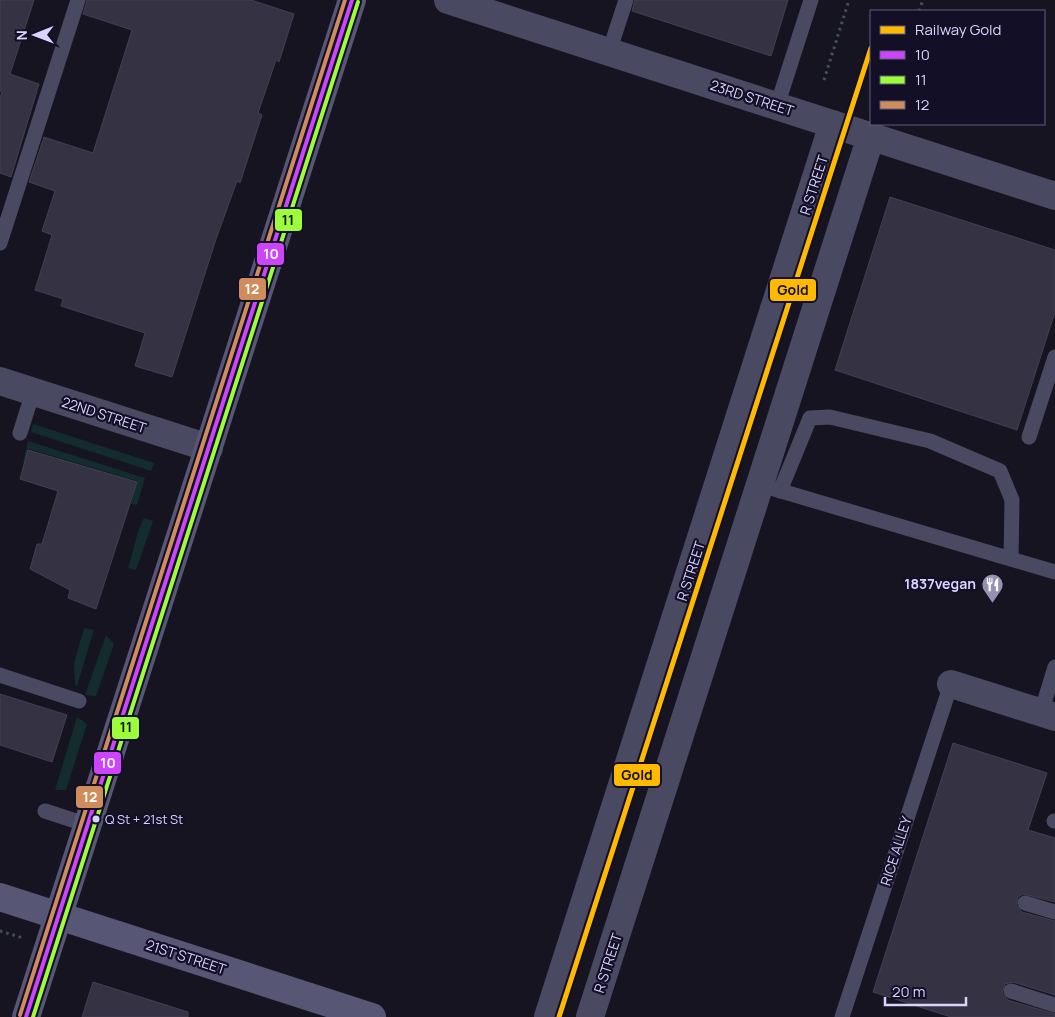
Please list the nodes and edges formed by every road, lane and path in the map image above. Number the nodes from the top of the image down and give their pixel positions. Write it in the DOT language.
graph roads {
  1 [pos="78,0"];
  2 [pos="352,0"];
  3 [pos="448,0"];
  4 [pos="626,0"];
  5 [pos="811,0"];
  6 [pos="849,0"];
  7 [pos="609,52"];
  8 [pos="824,80"];
  9 [pos="777,106"];
  10 [pos="833,124"];
  11 [pos="871,136"];
  12 [pos="1055,196"];
  13 [pos="0,242"];
  14 [pos="1055,357"];
  15 [pos="0,381"];
  16 [pos="33,392"];
  17 [pos="20,433"];
  18 [pos="1030,437"];
  19 [pos="209,448"];
  20 [pos="770,488"];
  21 [pos="1011,559"];
  22 [pos="1055,572"];
  23 [pos="1055,667"];
  24 [pos="0,674"];
  25 [pos="951,684"];
  26 [pos="78,701"];
  27 [pos="1048,715"];
  28 [pos="45,811"];
  29 [pos="88,824"];
  30 [pos="0,897"];
  31 [pos="1025,902"];
  32 [pos="1055,912"];
  33 [pos="59,916"];
  34 [pos="0,931"];
  35 [pos="28,940"];
  36 [pos="1011,991"];
  37 [pos="1055,1005"];
  38 [pos="26,1017"];
  39 [pos="372,1017"];
  40 [pos="548,1017"];
  41 [pos="590,1017"];
  42 [pos="842,1017"];
  1 -- 13 [label="lane"];
  2 -- 19 [label="main road"];
  3 -- 7 [label="street, 23RD STREET"];
  4 -- 7 [label="lane"];
  5 -- 9 [label="lane"];
  6 -- 8 [label="path"];
  7 -- 9 [label="street, 23RD STREET"];
  9 -- 10 [label="street, 23RD STREET"];
  10 -- 11 [label="street, 23RD STREET"];
  10 -- 40 [label="street, R STREET"];
  11 -- 12 [label="street, 23RD STREET"];
  11 -- 20 [label="street, R STREET"];
  14 -- 18 [label="lane"];
  15 -- 16 [label="street, 22ND STREET"];
  16 -- 17 [label="lane"];
  16 -- 19 [label="street, 22ND STREET"];
  19 -- 29 [label="main road"];
  20 -- 21 [label="lane"];
  20 -- 21 [label="lane"];
  20 -- 41 [label="street, R STREET"];
  21 -- 22 [label="lane"];
  23 -- 27 [label="lane"];
  24 -- 26 [label="lane"];
  25 -- 27 [label="street"];
  25 -- 42 [label="lane, RICE ALLEY"];
  28 -- 29 [label="lane"];
  29 -- 33 [label="main road"];
  30 -- 33 [label="main road, 21ST STREET"];
  31 -- 32 [label="lane"];
  33 -- 38 [label="main road"];
  33 -- 39 [label="main road, 21ST STREET"];
  34 -- 35 [label="path"];
  36 -- 37 [label="lane"];
}
